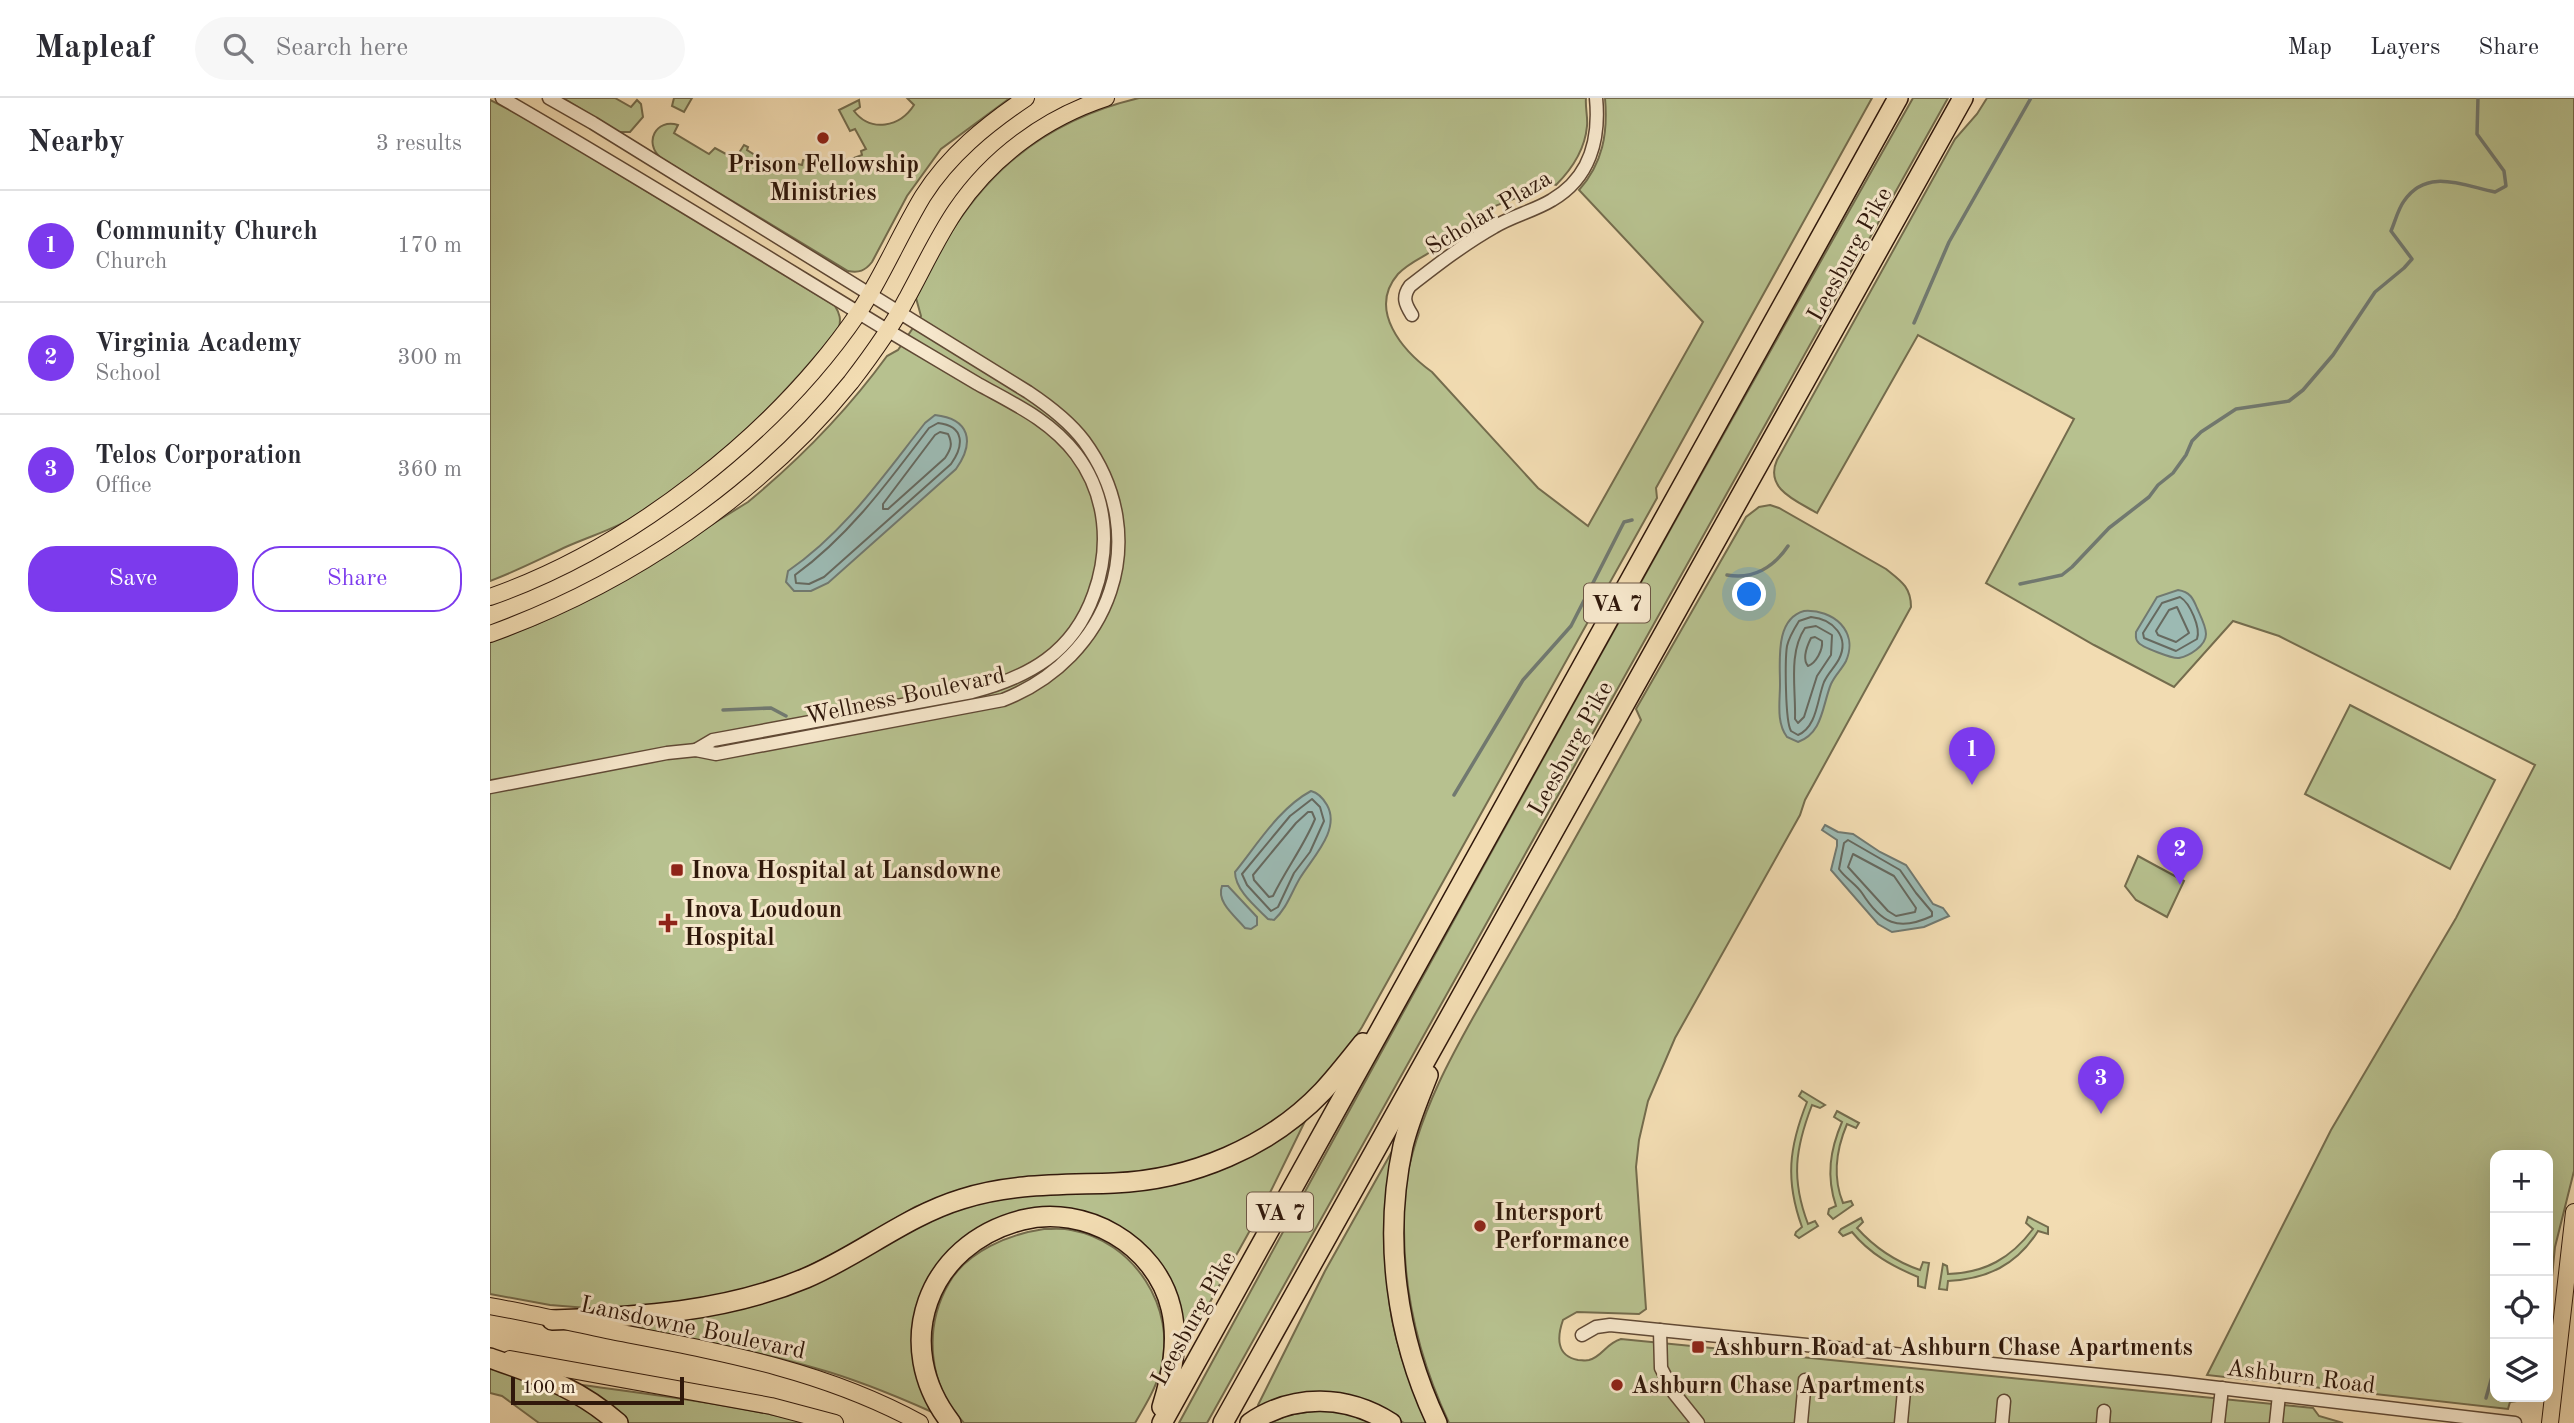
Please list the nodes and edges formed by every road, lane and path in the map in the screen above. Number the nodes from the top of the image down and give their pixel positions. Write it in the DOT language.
graph roads {
  1 [pos="502,98"];
  2 [pos="549,98"];
  3 [pos="1026,98"];
  4 [pos="1106,98"];
  5 [pos="1596,98"];
  6 [pos="1886,98"];
  7 [pos="1898,98"];
  8 [pos="1964,98"];
  9 [pos="1973,98"];
  10 [pos="1923,172"];
  11 [pos="1837,205"];
  12 [pos="870,294"];
  13 [pos="859,312"];
  14 [pos="900,312"];
  15 [pos="1412,315"];
  16 [pos="887,330"];
  17 [pos="490,597"];
  18 [pos="490,634"];
  19 [pos="696,750"];
  20 [pos="490,788"];
  21 [pos="1397,1001"];
  22 [pos="1457,1001"];
  23 [pos="2574,1212"];
  24 [pos="490,1306"];
  25 [pos="552,1320"];
  26 [pos="1660,1330"];
  27 [pos="1582,1335"];
  28 [pos="490,1357"];
  29 [pos="1805,1380"];
  30 [pos="2222,1388"];
  31 [pos="1904,1391"];
  32 [pos="2279,1395"];
  33 [pos="2004,1401"];
  34 [pos="618,1423"];
  35 [pos="835,1423"];
  36 [pos="920,1423"];
  37 [pos="951,1423"];
  38 [pos="1156,1423"];
  39 [pos="1162,1423"];
  40 [pos="1223,1423"];
  41 [pos="1250,1423"];
  42 [pos="1391,1423"];
  43 [pos="1437,1423"];
  44 [pos="1698,1423"];
  45 [pos="1801,1423"];
  46 [pos="1901,1423"];
  47 [pos="2002,1423"];
  48 [pos="2218,1423"];
  49 [pos="2276,1423"];
  50 [pos="2515,1423"];
  51 [pos="2550,1423"];
  1 -- 13 [label="street, Wellness Boulevard"];
  2 -- 12 [label="street, Wellness Boulevard"];
  3 -- 12 [label="main road"];
  4 -- 14 [label="main road"];
  5 -- 15 [label="street, Scholar Plaza"];
  6 -- 11 [label="highway"];
  7 -- 11 [label="highway, Leesburg Pike / VA 7"];
  8 -- 10 [label="highway, Leesburg Pike / VA 7"];
  9 -- 10 [label="highway"];
  10 -- 22 [label="highway, Leesburg Pike / VA 7"];
  11 -- 21 [label="highway, Leesburg Pike / VA 7"];
  12 -- 13 [label="main road"];
  12 -- 14 [label="street, Wellness Boulevard"];
  13 -- 16 [label="street, Wellness Boulevard"];
  13 -- 17 [label="main road"];
  14 -- 16 [label="main road"];
  14 -- 19 [label="street, Wellness Boulevard"];
  16 -- 18 [label="main road"];
  16 -- 19 [label="street, Wellness Boulevard"];
  19 -- 20 [label="street, Wellness Boulevard"];
  21 -- 25 [label="highway"];
  21 -- 39 [label="highway, Leesburg Pike / VA 7"];
  22 -- 40 [label="highway, Leesburg Pike / VA 7"];
  22 -- 43 [label="highway"];
  23 -- 51 [label="main road"];
  24 -- 25 [label="main road, Lansdowne Boulevard"];
  25 -- 36 [label="main road, Lansdowne Boulevard"];
  26 -- 27 [label="street, Ashburn Road"];
  26 -- 30 [label="street, Ashburn Road"];
  26 -- 44 [label="street"];
  28 -- 34 [label="highway"];
  28 -- 35 [label="main road"];
  29 -- 45 [label="street"];
  30 -- 32 [label="street, Ashburn Road"];
  30 -- 48 [label="street"];
  31 -- 46 [label="street"];
  32 -- 49 [label="street"];
  32 -- 50 [label="street, Ashburn Road"];
  33 -- 47 [label="street"];
  37 -- 38 [label="highway"];
  41 -- 42 [label="highway"];
}
